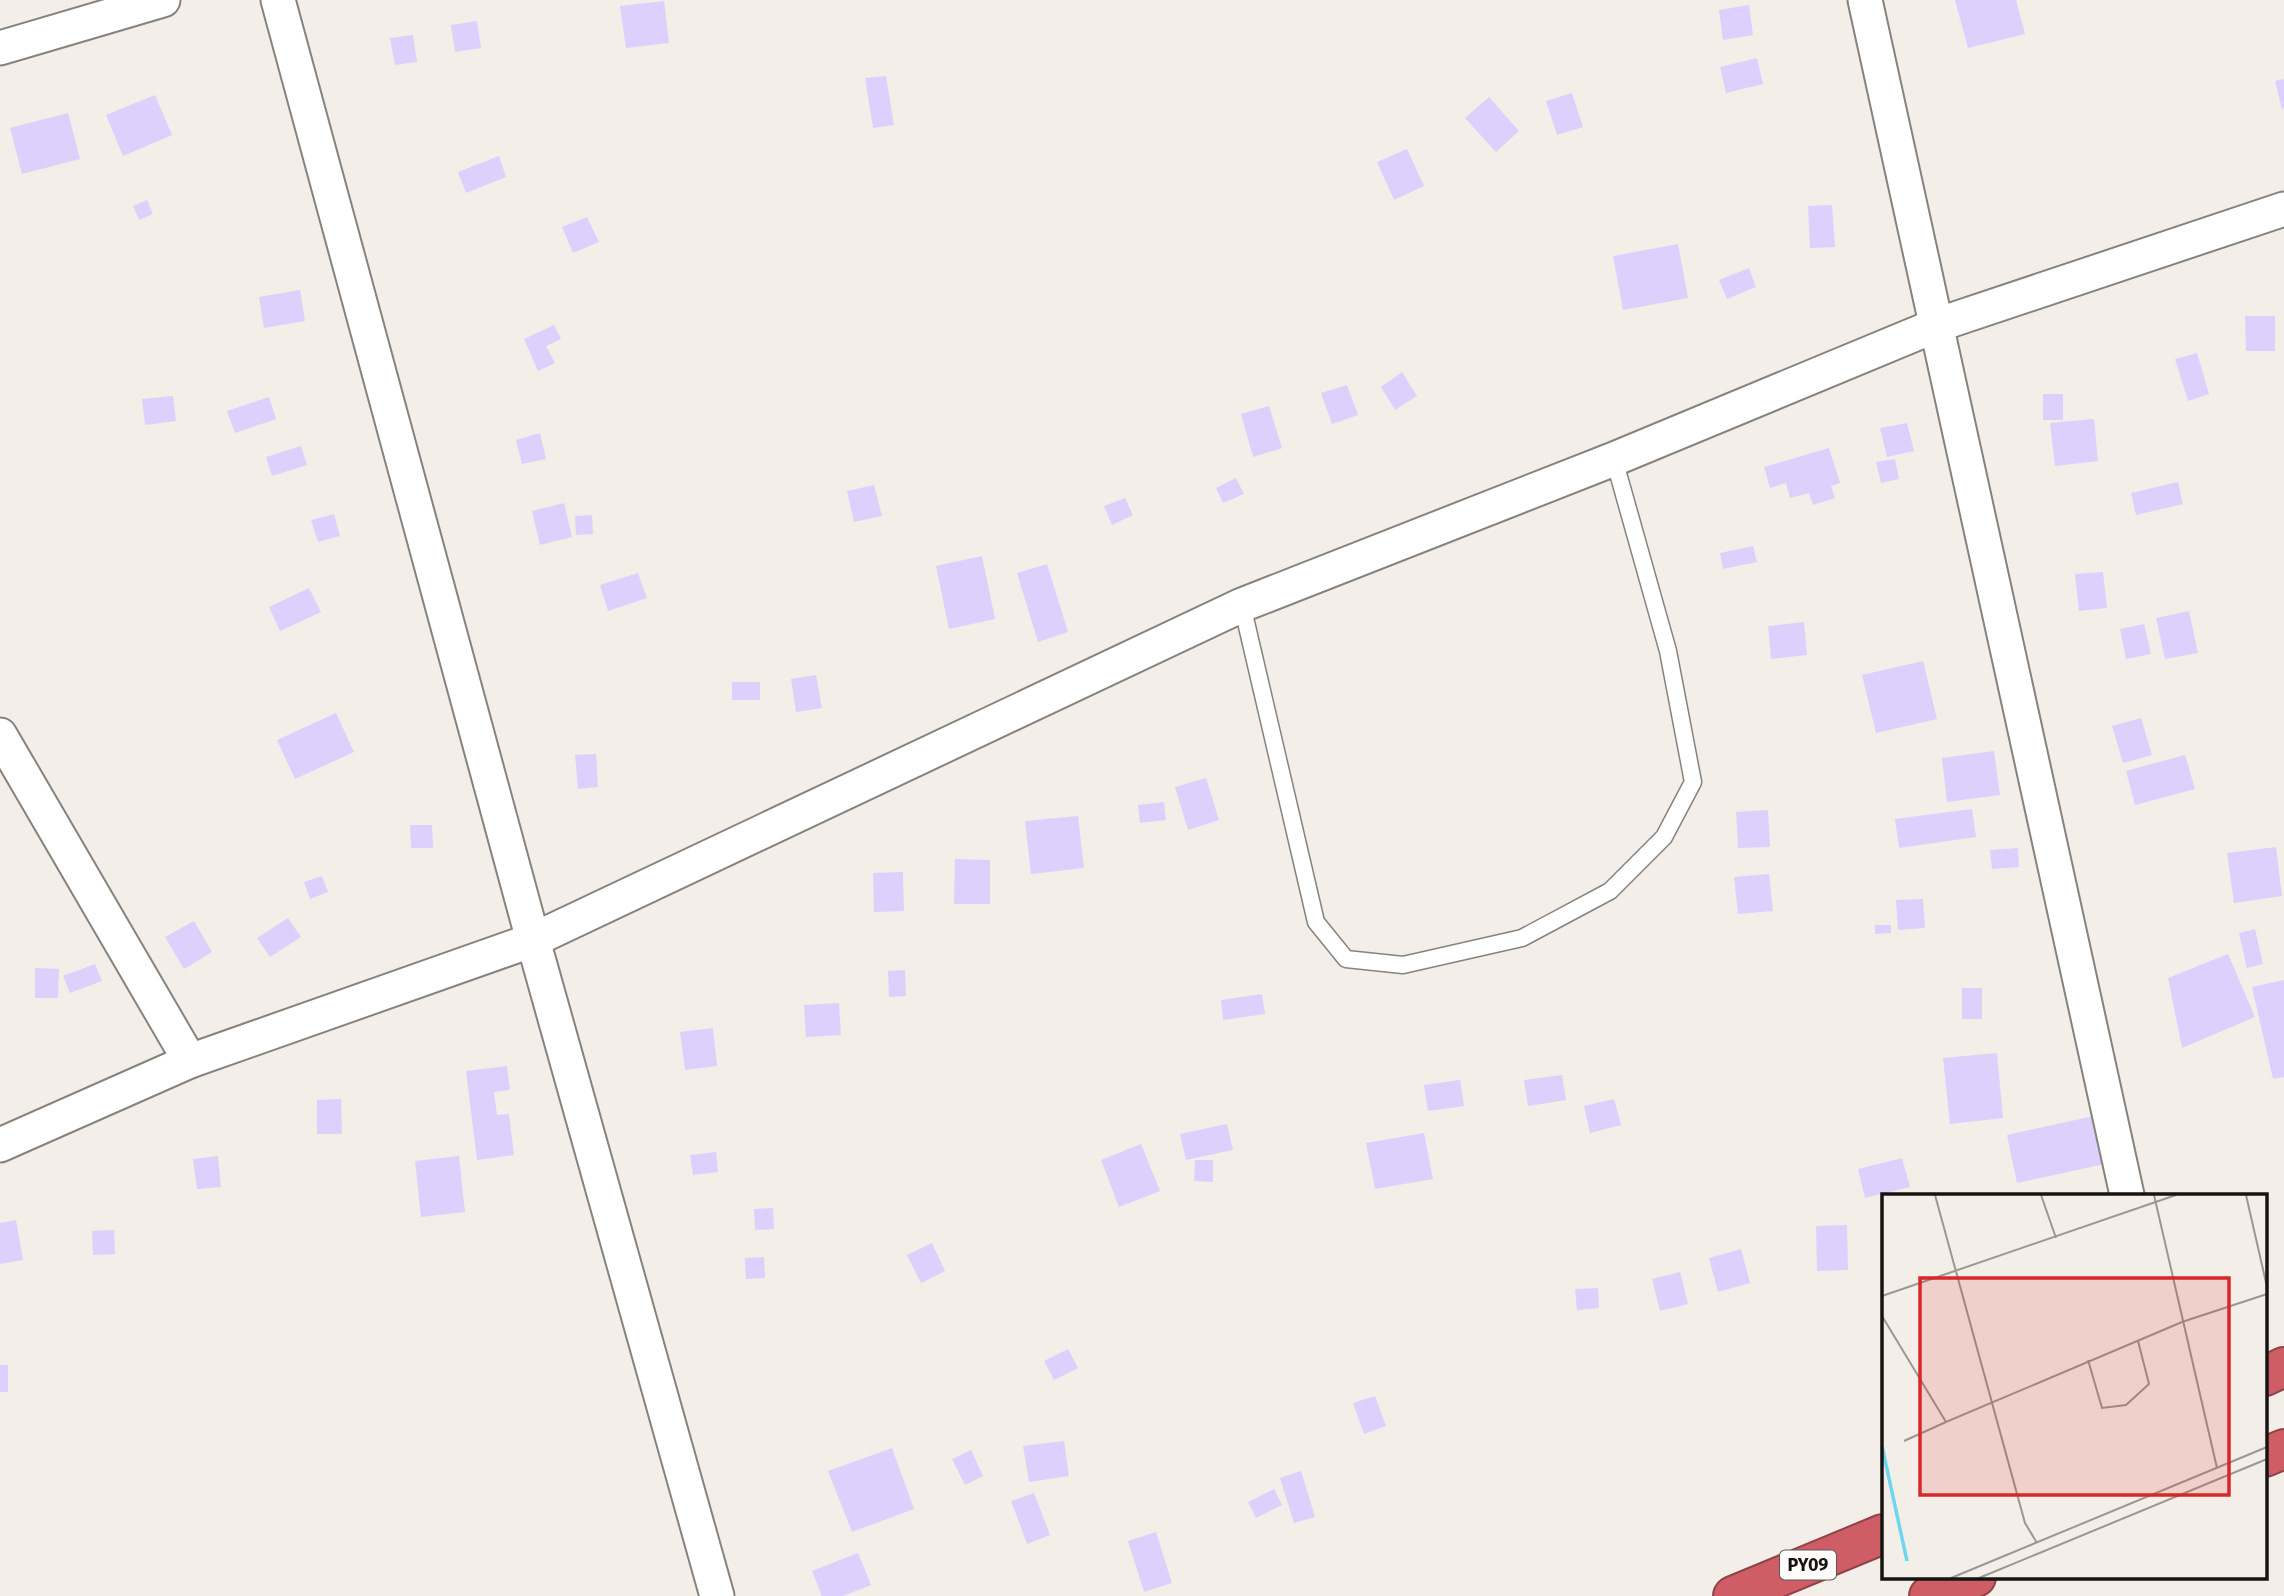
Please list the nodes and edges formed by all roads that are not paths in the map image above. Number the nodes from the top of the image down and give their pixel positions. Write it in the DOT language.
graph roads {
  1 [pos="163,0"];
  2 [pos="278,0"];
  3 [pos="1866,0"];
  4 [pos="0,48"];
  5 [pos="2284,209"];
  6 [pos="1937,325"];
  7 [pos="1614,458"];
  8 [pos="1242,605"];
  9 [pos="0,735"];
  10 [pos="533,940"];
  11 [pos="190,1061"];
  12 [pos="0,1145"];
  13 [pos="2127,1194"];
  14 [pos="2284,1367"];
  15 [pos="2266,1376"];
  16 [pos="2284,1449"];
  17 [pos="2266,1457"];
  18 [pos="1882,1534"];
  19 [pos="1974,1578"];
  20 [pos="717,1596"];
  21 [pos="1733,1596"];
  22 [pos="1929,1596"];
  1 -- 4 [label="street"];
  2 -- 10 [label="street"];
  3 -- 6 [label="street"];
  5 -- 6 [label="street"];
  6 -- 7 [label="street"];
  6 -- 13 [label="street"];
  7 -- 8 [label="street"];
  7 -- 8 [label="lane"];
  8 -- 10 [label="street"];
  9 -- 11 [label="street"];
  10 -- 11 [label="street"];
  10 -- 20 [label="street"];
  11 -- 12 [label="street"];
  14 -- 15 [label="highway"];
  16 -- 17 [label="highway"];
  18 -- 21 [label="highway, PY09"];
  19 -- 22 [label="highway"];
}
